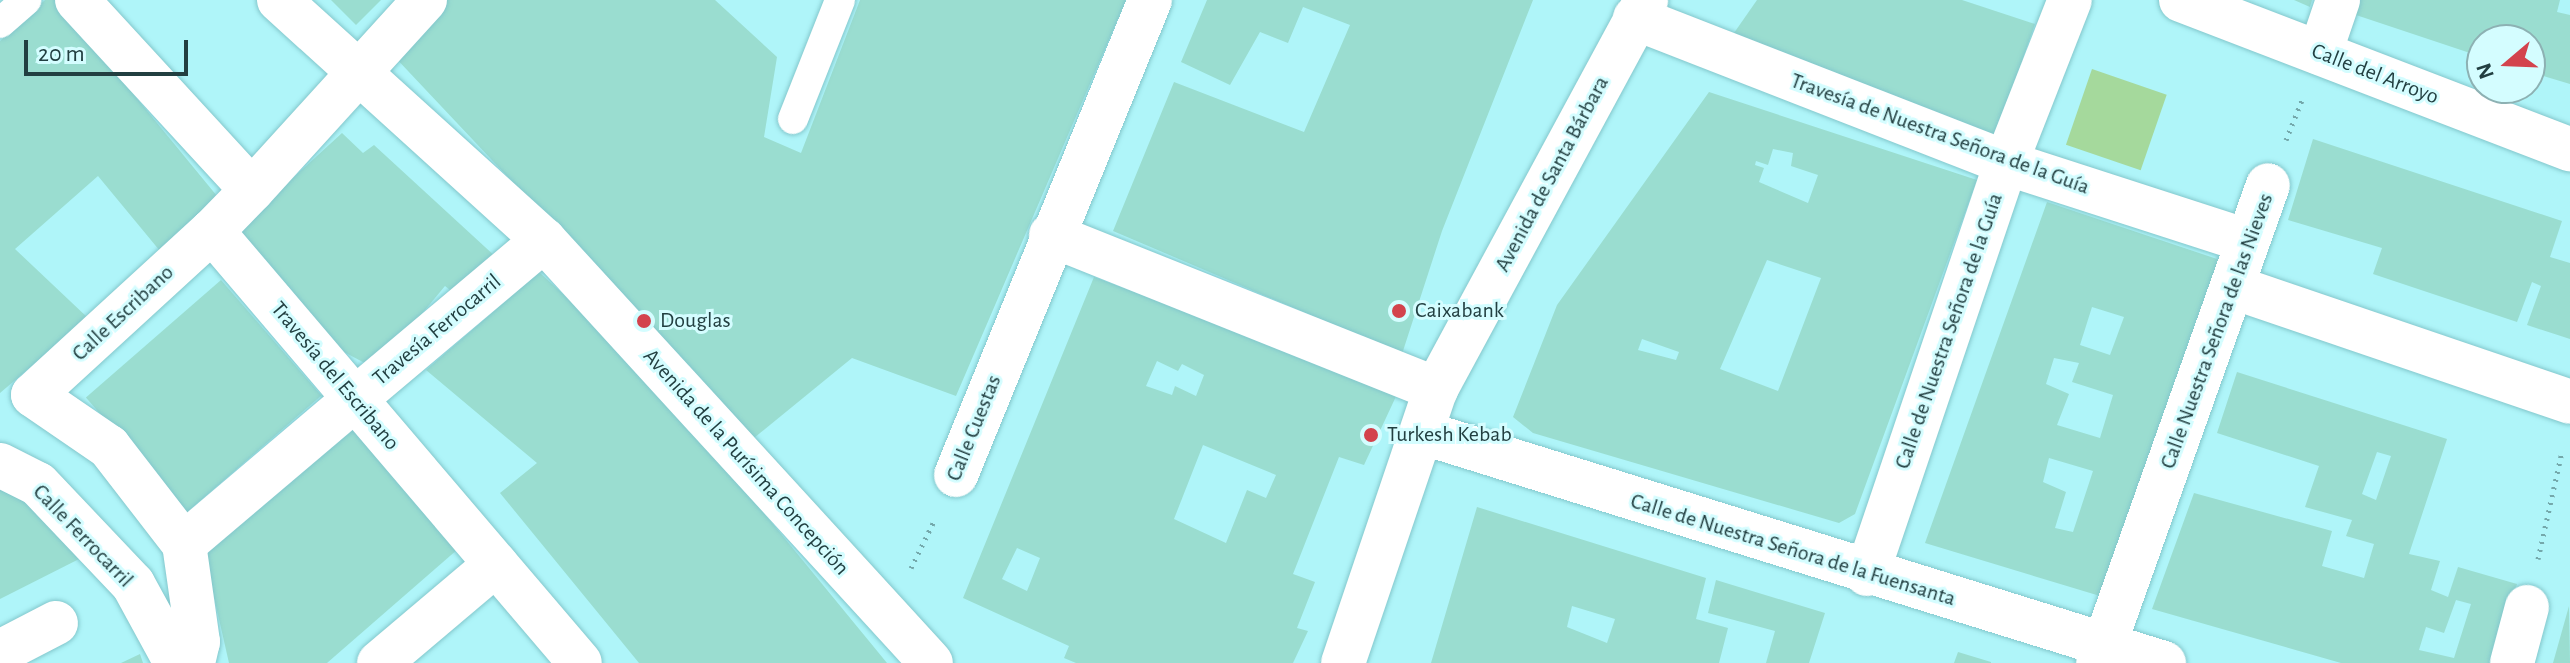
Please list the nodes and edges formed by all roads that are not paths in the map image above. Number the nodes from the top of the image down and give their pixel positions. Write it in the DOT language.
graph roads {
  1 [pos="26,0"];
  2 [pos="77,0"];
  3 [pos="279,0"];
  4 [pos="425,0"];
  5 [pos="840,0"];
  6 [pos="1150,0"];
  7 [pos="2070,0"];
  8 [pos="2181,0"];
  9 [pos="2338,0"];
  10 [pos="1641,9"];
  11 [pos="0,23"];
  12 [pos="2320,53"];
  13 [pos="355,74"];
  14 [pos="793,119"];
  15 [pos="2570,149"];
  16 [pos="2006,163"];
  17 [pos="2268,185"];
  18 [pos="252,190"];
  19 [pos="212,231"];
  20 [pos="1051,235"];
  21 [pos="544,240"];
  22 [pos="2248,241"];
  23 [pos="2233,287"];
  24 [pos="1436,389"];
  25 [pos="355,399"];
  26 [pos="2570,402"];
  27 [pos="1424,433"];
  28 [pos="0,465"];
  29 [pos="956,475"];
  30 [pos="184,544"];
  31 [pos="496,564"];
  32 [pos="1867,574"];
  33 [pos="2527,607"];
  34 [pos="56,623"];
  35 [pos="0,652"];
  36 [pos="2101,654"];
  37 [pos="176,663"];
  38 [pos="193,663"];
  39 [pos="379,663"];
  40 [pos="580,663"];
  41 [pos="931,663"];
  42 [pos="1343,663"];
  43 [pos="2164,663"];
  44 [pos="2512,663"];
  1 -- 11 [label="lane"];
  2 -- 18 [label="street"];
  3 -- 13 [label="street, Avenida de la Purísima Concepción"];
  4 -- 13 [label="street"];
  5 -- 14 [label="lane"];
  6 -- 20 [label="street, Calle Cuestas"];
  7 -- 16 [label="street, Calle de Nuestra Señora de la Guía"];
  8 -- 12 [label="street, Calle del Arroyo"];
  9 -- 12 [label="street"];
  10 -- 16 [label="street, Travesía de Nuestra Señora de la Guía"];
  10 -- 24 [label="street, Avenida de Santa Bárbara"];
  12 -- 15 [label="street, Calle del Arroyo"];
  13 -- 18 [label="street"];
  13 -- 21 [label="street, Avenida de la Purísima Concepción"];
  16 -- 22 [label="street, Travesía de Nuestra Señora de la Guía"];
  16 -- 32 [label="street, Calle de Nuestra Señora de la Guía"];
  17 -- 22 [label="street, Calle Nuestra Señora de las Nieves"];
  18 -- 19 [label="street"];
  19 -- 25 [label="street, Travesía del Escribano"];
  19 -- 30 [label="street, Calle Escribano"];
  20 -- 24 [label="street"];
  20 -- 29 [label="street, Calle Cuestas"];
  21 -- 25 [label="street, Travesía Ferrocarril"];
  21 -- 41 [label="street, Avenida de la Purísima Concepción"];
  22 -- 23 [label="street, Calle Nuestra Señora de las Nieves"];
  23 -- 26 [label="street"];
  23 -- 36 [label="street, Calle Nuestra Señora de las Nieves"];
  24 -- 27 [label="street, Avenida de Santa Bárbara"];
  25 -- 30 [label="street, Travesía Ferrocarril"];
  25 -- 31 [label="street, Travesía del Escribano"];
  27 -- 32 [label="street, Calle de Nuestra Señora de la Fuensanta"];
  27 -- 42 [label="street, Avenida de Santa Bárbara"];
  28 -- 37 [label="street, Calle Ferrocarril"];
  30 -- 38 [label="street"];
  31 -- 39 [label="street"];
  31 -- 40 [label="street, Travesía del Escribano"];
  32 -- 36 [label="street, Calle de Nuestra Señora de la Fuensanta"];
  33 -- 44 [label="street"];
  34 -- 35 [label="street"];
  36 -- 43 [label="street, Calle de Nuestra Señora de la Fuensanta"];
}
